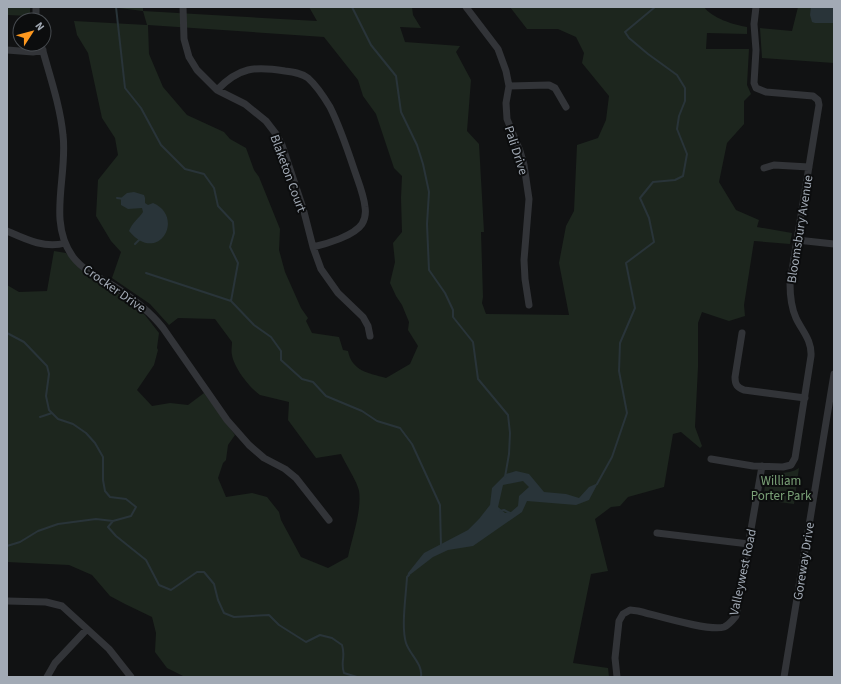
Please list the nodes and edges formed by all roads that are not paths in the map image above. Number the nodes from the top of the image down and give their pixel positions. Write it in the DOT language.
graph roads {
  1 [pos="183,7"];
  2 [pos="466,7"];
  3 [pos="756,7"];
  4 [pos="43,52"];
  5 [pos="509,86"];
  6 [pos="216,90"];
  7 [pos="566,107"];
  8 [pos="809,167"];
  9 [pos="764,168"];
  10 [pos="7,231"];
  11 [pos="797,240"];
  12 [pos="64,243"];
  13 [pos="834,244"];
  14 [pos="313,247"];
  15 [pos="529,305"];
  16 [pos="742,333"];
  17 [pos="370,336"];
  18 [pos="834,374"];
  19 [pos="805,398"];
  20 [pos="711,459"];
  21 [pos="762,466"];
  22 [pos="329,520"];
  23 [pos="657,534"];
  24 [pos="749,544"];
  25 [pos="7,601"];
  26 [pos="87,629"];
  27 [pos="47,677"];
  28 [pos="131,677"];
  29 [pos="617,677"];
  30 [pos="784,677"];
  1 -- 6 [label="street, Blaketon Court"];
  2 -- 5 [label="street, Pali Drive"];
  3 -- 8 [label="street, Bloomsbury Avenue"];
  4 -- 12 [label="street, Crocker Drive"];
  5 -- 7 [label="street"];
  5 -- 15 [label="street, Pali Drive"];
  6 -- 14 [label="street, Blaketon Court"];
  6 -- 14 [label="street"];
  8 -- 9 [label="street"];
  8 -- 11 [label="street, Bloomsbury Avenue"];
  10 -- 12 [label="street"];
  11 -- 13 [label="street"];
  11 -- 19 [label="street, Bloomsbury Avenue"];
  12 -- 22 [label="street, Crocker Drive"];
  14 -- 17 [label="street, Blaketon Court"];
  16 -- 19 [label="street"];
  18 -- 30 [label="street, Goreway Drive"];
  19 -- 21 [label="street, Bloomsbury Avenue"];
  20 -- 21 [label="street, Bloomsbury Avenue"];
  21 -- 24 [label="street, Valleywest Road"];
  23 -- 24 [label="street"];
  24 -- 29 [label="street, Valleywest Road"];
  25 -- 26 [label="street"];
  26 -- 27 [label="street"];
  26 -- 28 [label="street"];
}
